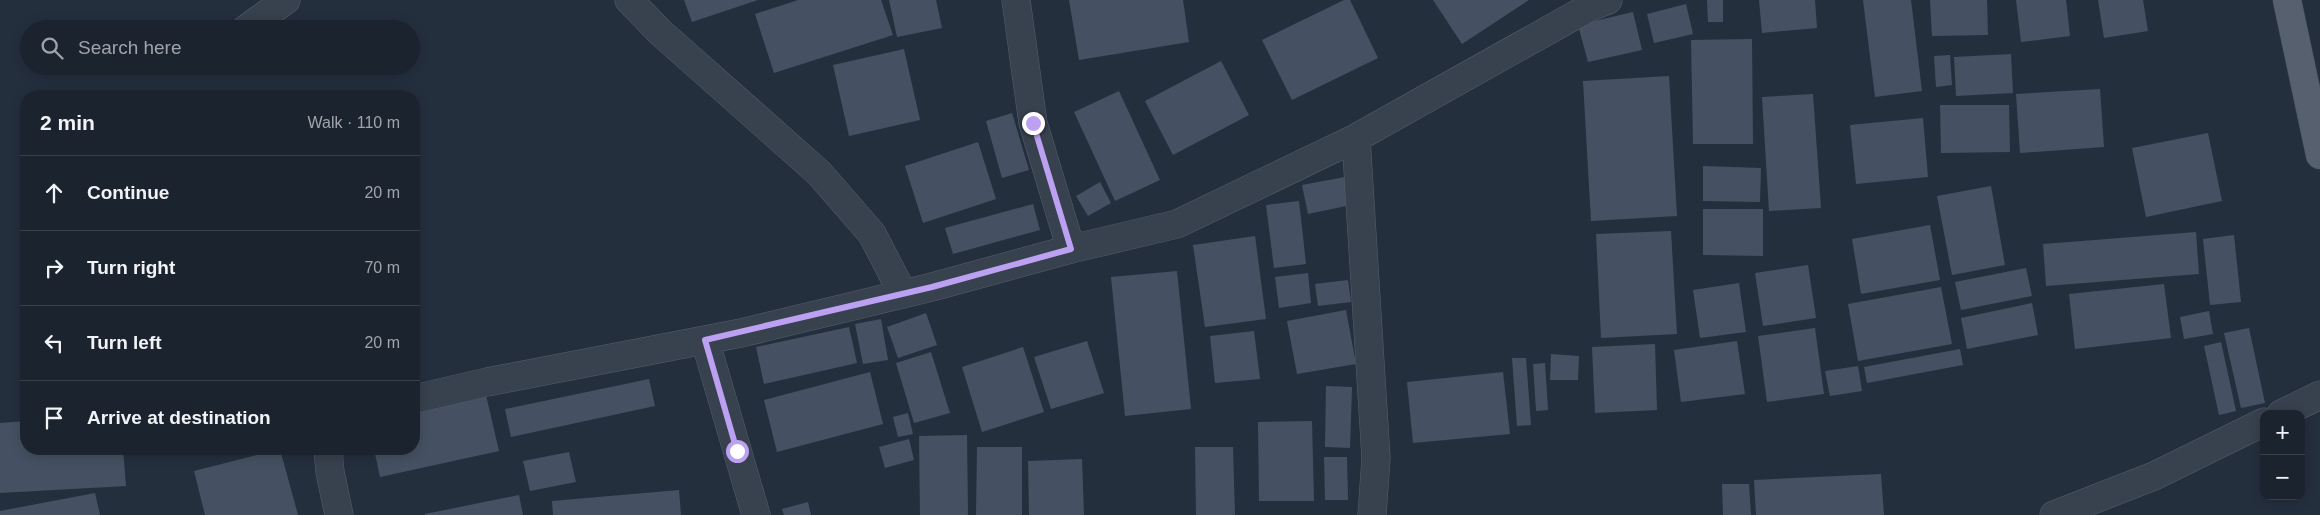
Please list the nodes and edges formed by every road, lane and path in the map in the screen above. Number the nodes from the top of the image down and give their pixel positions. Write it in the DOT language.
graph roads {
  1 [pos="286,0"];
  2 [pos="629,0"];
  3 [pos="1016,0"];
  4 [pos="1608,0"];
  5 [pos="2287,0"];
  6 [pos="258,20"];
  7 [pos="1356,138"];
  8 [pos="2320,155"];
  9 [pos="1071,249"];
  10 [pos="903,294"];
  11 [pos="705,340"];
  12 [pos="2320,394"];
  13 [pos="420,398"];
  14 [pos="2289,410"];
  15 [pos="2260,424"];
  16 [pos="329,455"];
  17 [pos="339,515"];
  18 [pos="756,515"];
  19 [pos="1372,515"];
  20 [pos="2054,515"];
  1 -- 6 [label="street"];
  2 -- 10 [label="street"];
  3 -- 9 [label="street"];
  4 -- 7 [label="street"];
  5 -- 8 [label="main road"];
  7 -- 9 [label="street"];
  7 -- 19 [label="street"];
  9 -- 10 [label="street"];
  10 -- 11 [label="street"];
  11 -- 13 [label="street"];
  11 -- 18 [label="street"];
  12 -- 14 [label="street"];
  15 -- 20 [label="street"];
  16 -- 17 [label="street"];
}
